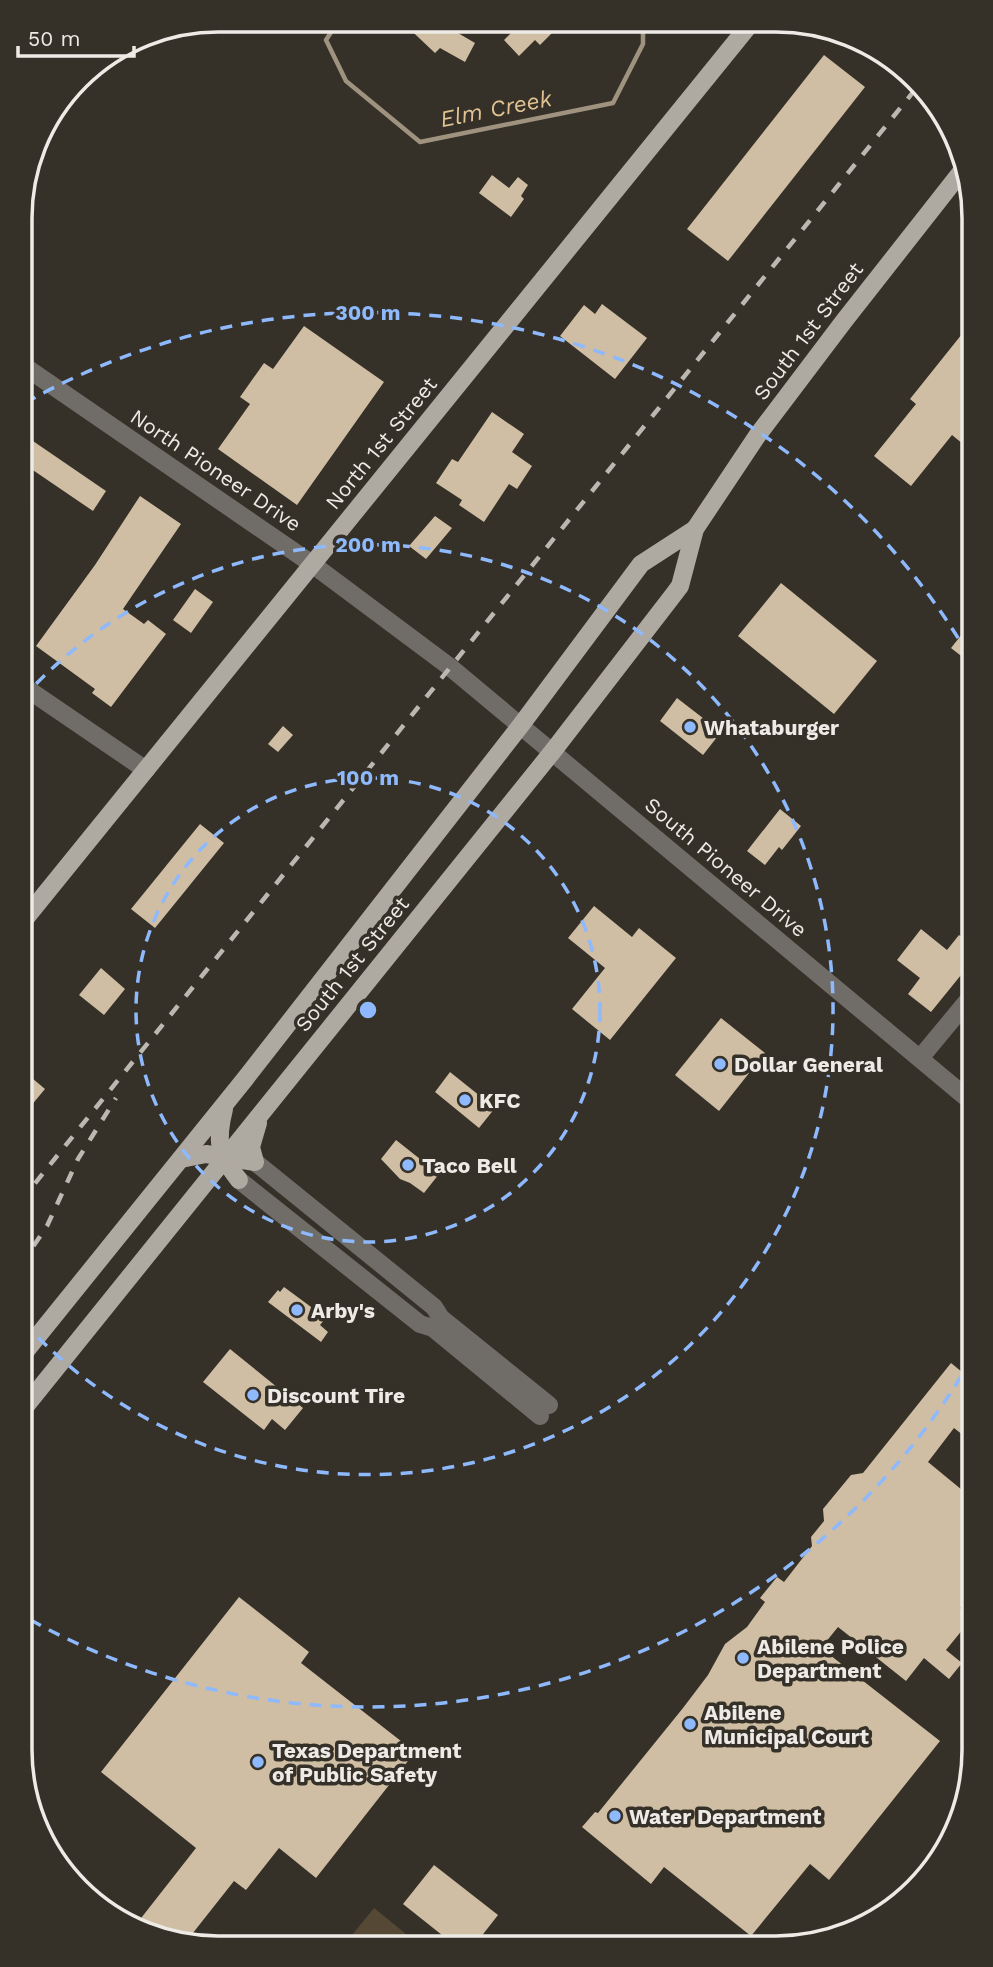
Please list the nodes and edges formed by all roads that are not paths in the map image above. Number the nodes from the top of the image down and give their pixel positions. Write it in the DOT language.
graph roads {
  1 [pos="744,32"];
  2 [pos="957,177"];
  3 [pos="32,372"];
  4 [pos="695,529"];
  5 [pos="312,564"];
  6 [pos="450,667"];
  7 [pos="32,692"];
  8 [pos="521,725"];
  9 [pos="553,751"];
  10 [pos="146,770"];
  11 [pos="32,910"];
  12 [pos="961,1008"];
  13 [pos="921,1057"];
  14 [pos="961,1092"];
  15 [pos="225,1105"];
  16 [pos="264,1110"];
  17 [pos="224,1157"];
  18 [pos="181,1159"];
  19 [pos="255,1162"];
  20 [pos="239,1180"];
  21 [pos="181,1212"];
  22 [pos="32,1343"];
  23 [pos="32,1398"];
  1 -- 5 [label="main road, North 1st Street"];
  2 -- 4 [label="main road, South 1st Street"];
  3 -- 5 [label="street, North Pioneer Drive"];
  4 -- 8 [label="main road, South 1st Street"];
  4 -- 9 [label="main road, South 1st Street"];
  5 -- 6 [label="street, North Pioneer Drive"];
  5 -- 10 [label="main road, North 1st Street"];
  6 -- 8 [label="street, South Pioneer Drive"];
  7 -- 10 [label="street"];
  8 -- 9 [label="street, South Pioneer Drive"];
  8 -- 15 [label="main road, South 1st Street"];
  9 -- 13 [label="street, South Pioneer Drive"];
  9 -- 16 [label="main road, South 1st Street"];
  10 -- 11 [label="main road, North 1st Street"];
  12 -- 13 [label="street"];
  13 -- 14 [label="street, South Pioneer Drive"];
  15 -- 17 [label="main road"];
  15 -- 18 [label="main road, South 1st Street"];
  16 -- 17 [label="main road, South 1st Street"];
  16 -- 19 [label="main road"];
  17 -- 18 [label="main road"];
  17 -- 19 [label="main road"];
  17 -- 20 [label="main road"];
  17 -- 21 [label="main road, South 1st Street"];
  18 -- 22 [label="main road, South 1st Street"];
  19 -- 20 [label="street"];
  20 -- 21 [label="main road"];
  21 -- 23 [label="main road, South 1st Street"];
}
